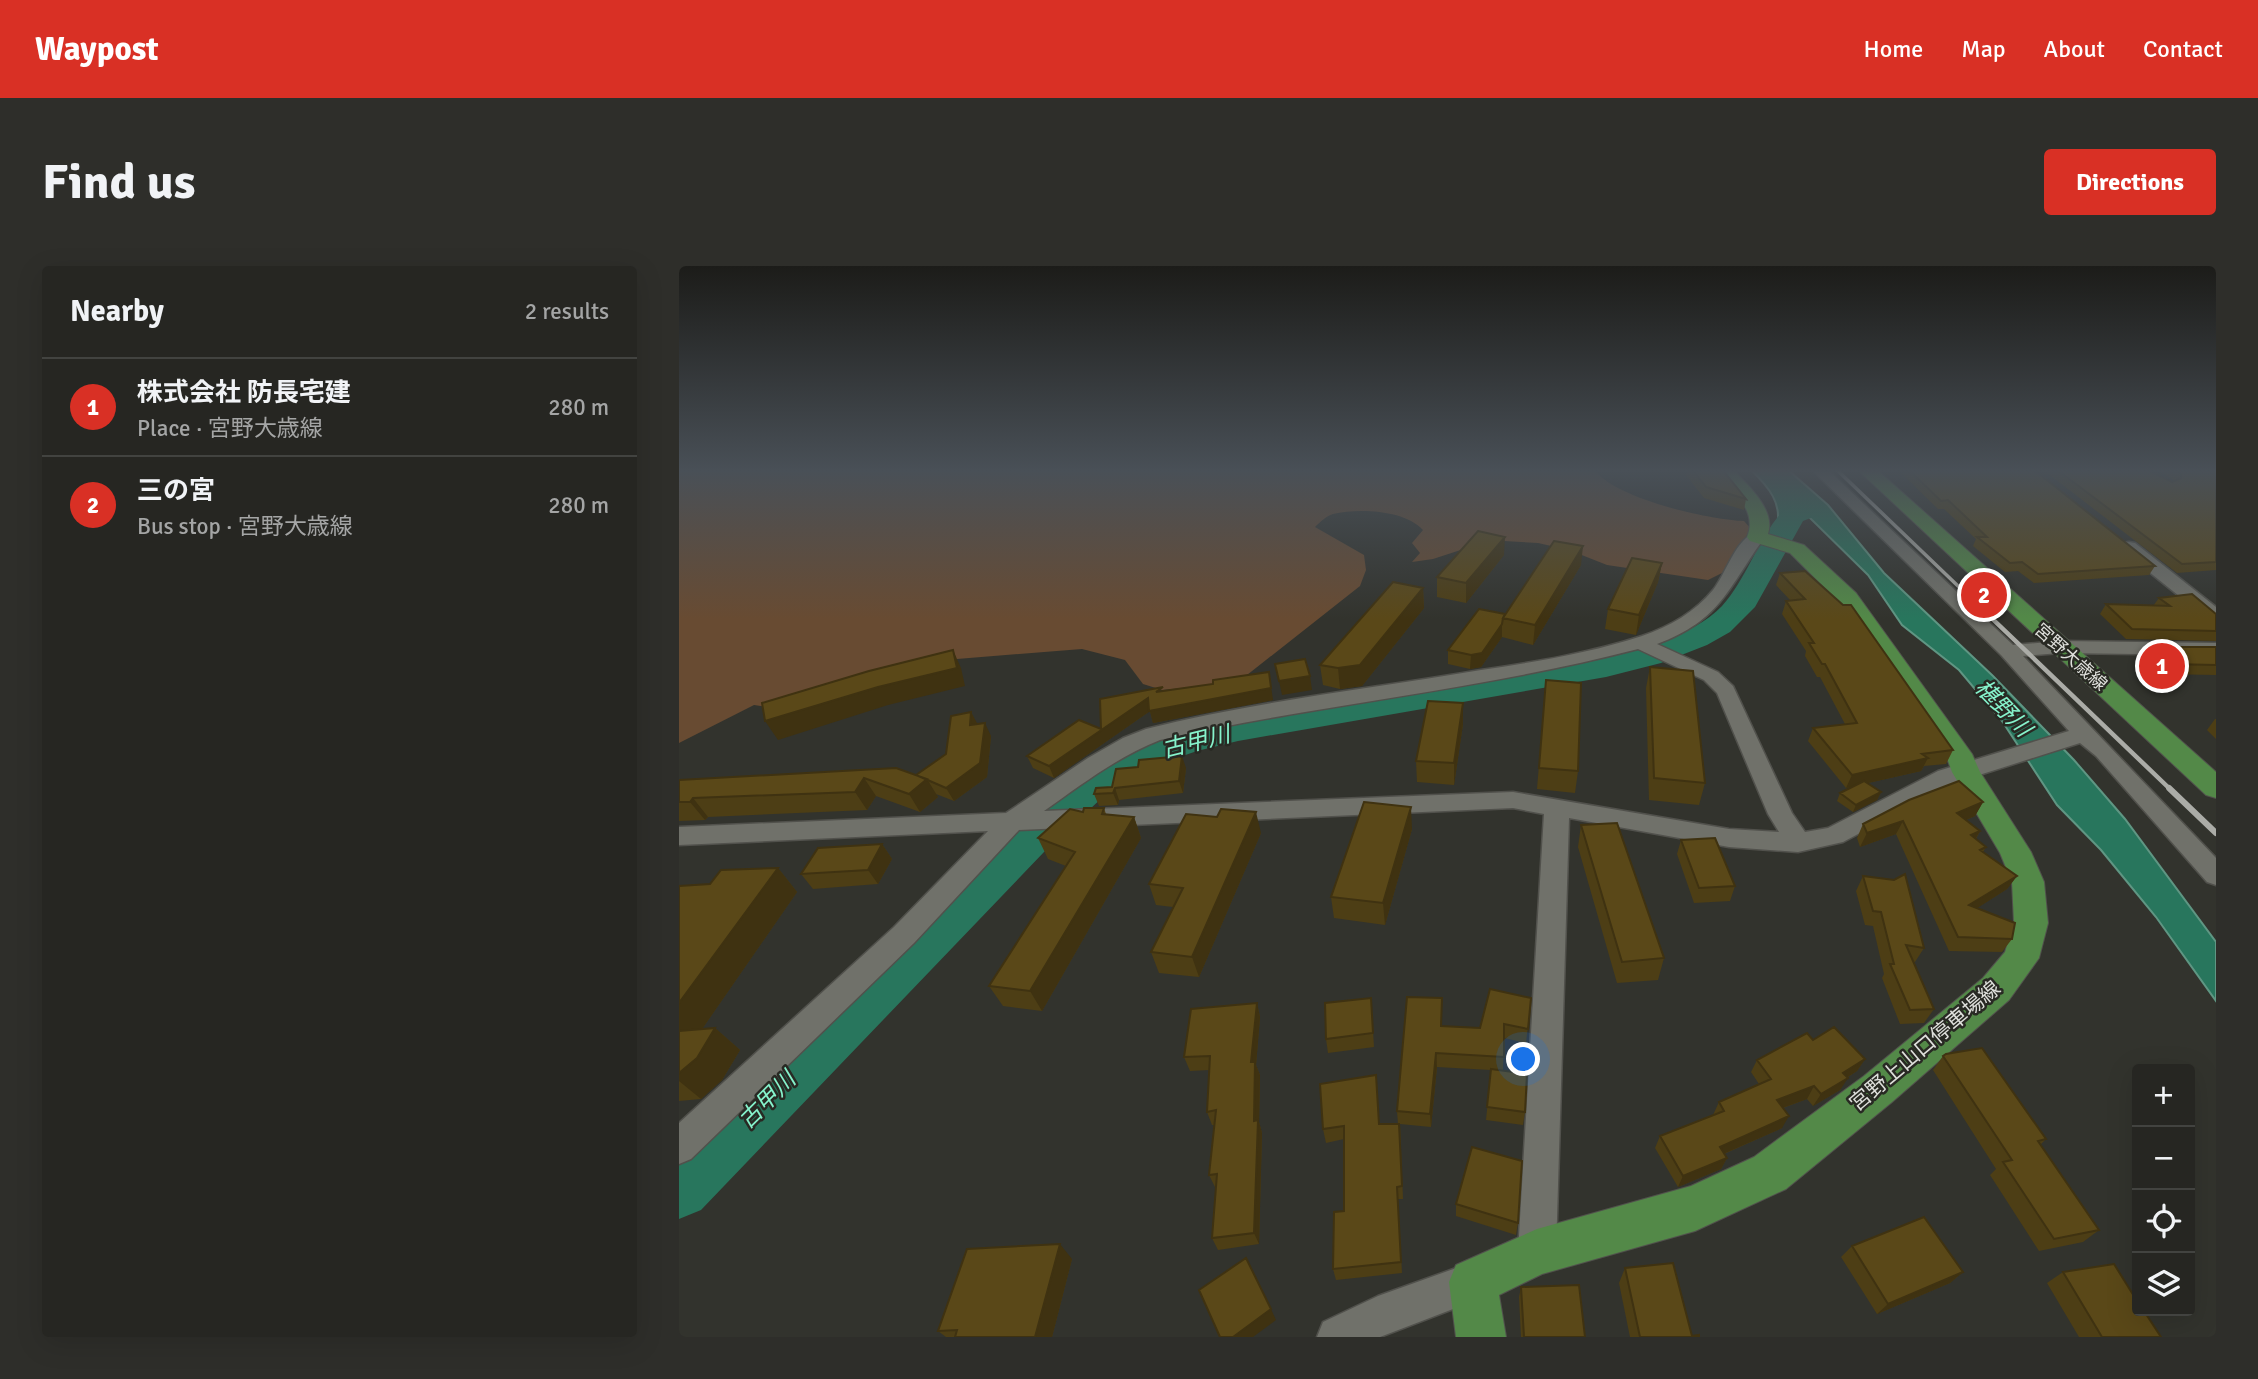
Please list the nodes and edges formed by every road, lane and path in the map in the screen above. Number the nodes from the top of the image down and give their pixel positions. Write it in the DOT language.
graph roads {
  1 [pos="1761,519"];
  2 [pos="1871,519"];
  3 [pos="1919,519"];
  4 [pos="2115,537"];
  5 [pos="1770,541"];
  6 [pos="2216,616"];
  7 [pos="1644,645"];
  8 [pos="2060,647"];
  9 [pos="2216,649"];
  10 [pos="2008,651"];
  11 [pos="2079,736"];
  12 [pos="1972,771"];
  13 [pos="2216,788"];
  14 [pos="1557,808"];
  15 [pos="1017,820"];
  16 [pos="679,836"];
  17 [pos="1798,843"];
  18 [pos="2216,875"];
  19 [pos="679,1147"];
  20 [pos="1537,1252"];
  21 [pos="1473,1282"];
  22 [pos="1338,1337"];
  23 [pos="1481,1337"];
  1 -- 5 [label="main road"];
  2 -- 10 [label="street"];
  3 -- 8 [label="main road, 宮野大歳線"];
  4 -- 6 [label="street"];
  5 -- 7 [label="street"];
  5 -- 12 [label="main road, 宮野上山口停車場線"];
  7 -- 15 [label="street"];
  7 -- 17 [label="street"];
  8 -- 9 [label="street"];
  8 -- 10 [label="street"];
  8 -- 13 [label="main road, 宮野大歳線"];
  10 -- 11 [label="street"];
  11 -- 12 [label="street"];
  11 -- 18 [label="street"];
  12 -- 17 [label="street"];
  12 -- 20 [label="main road, 宮野上山口停車場線"];
  14 -- 15 [label="street"];
  14 -- 17 [label="street"];
  14 -- 20 [label="street"];
  15 -- 16 [label="street"];
  15 -- 19 [label="street"];
  20 -- 21 [label="main road, 宮野上山口停車場線"];
  21 -- 22 [label="street"];
  21 -- 23 [label="main road"];
}
